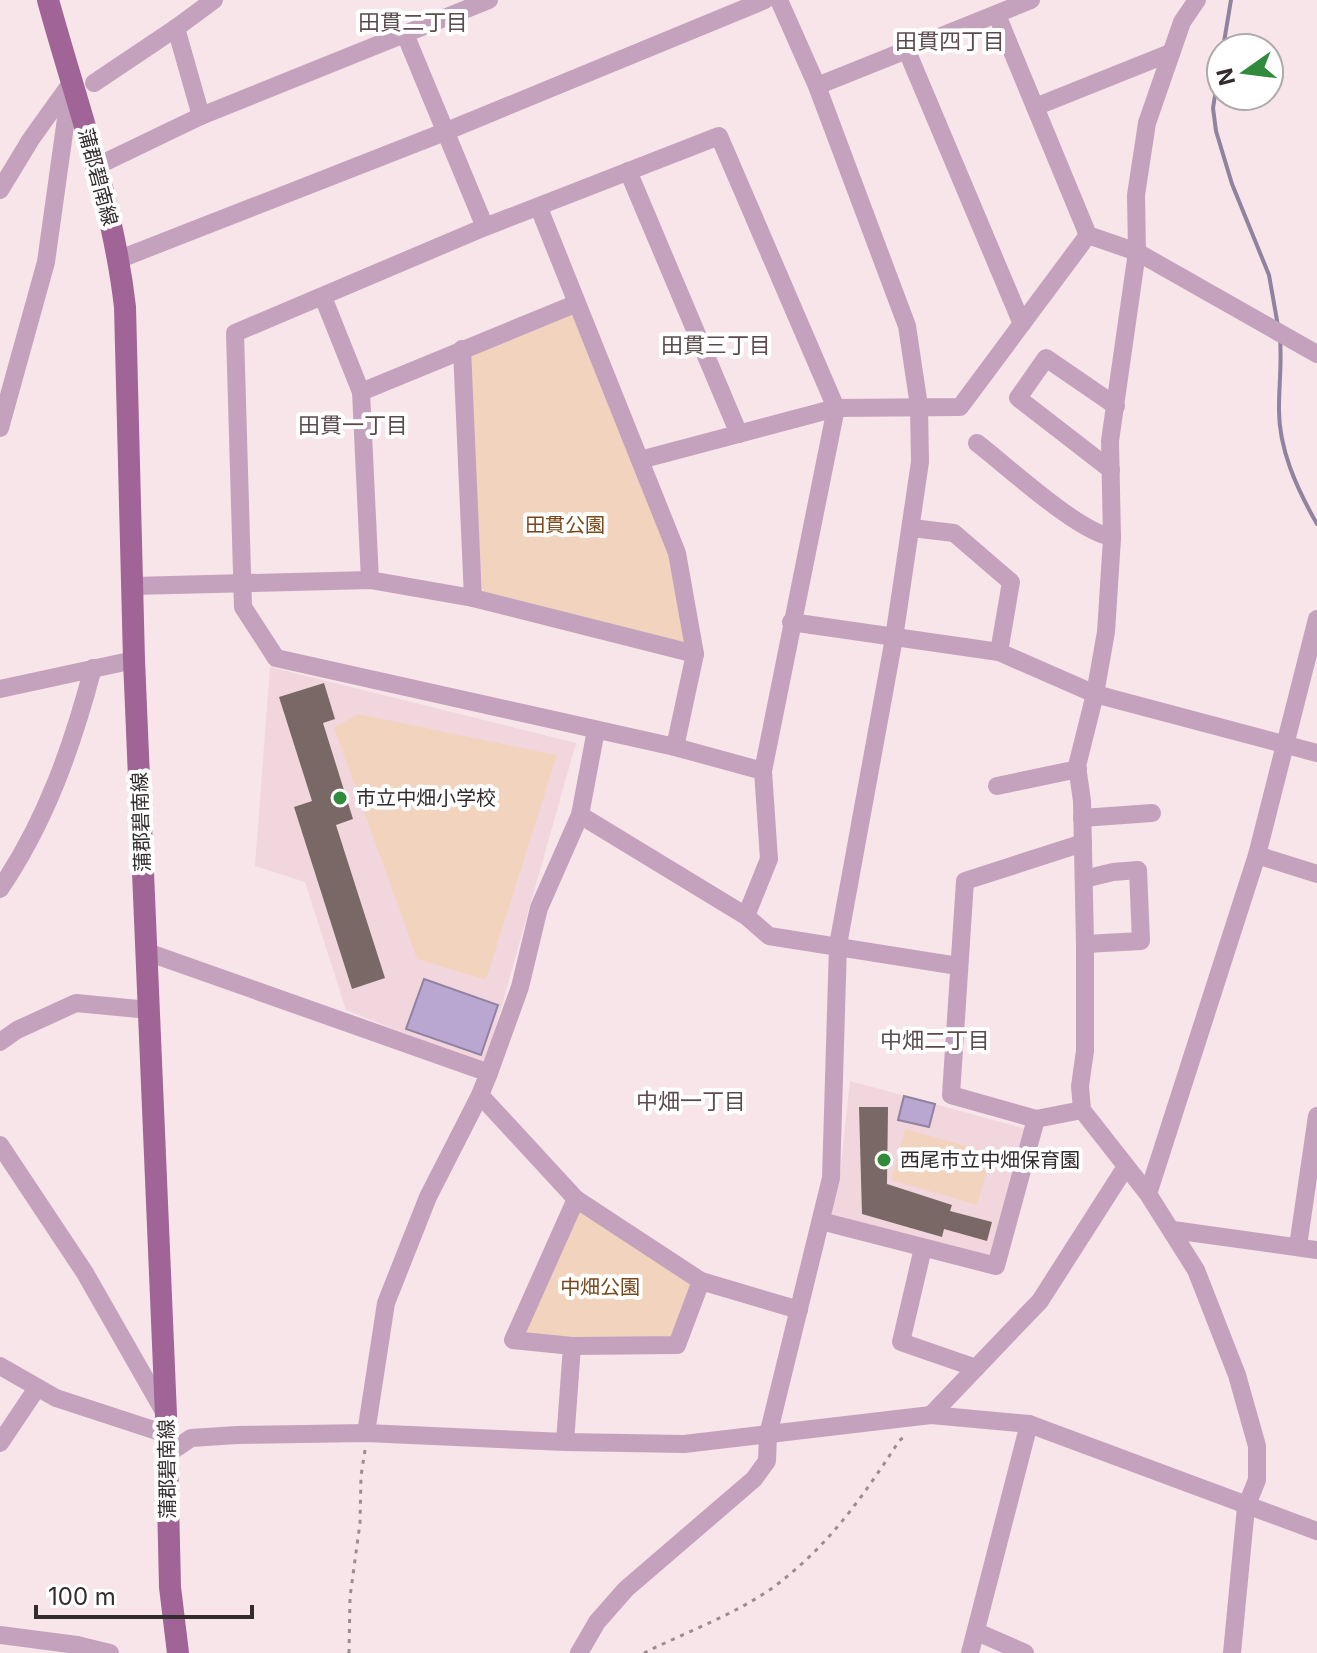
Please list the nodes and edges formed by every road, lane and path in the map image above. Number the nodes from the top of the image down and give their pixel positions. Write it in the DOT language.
graph roads {
  1 [pos="214,0"];
  2 [pos="489,0"];
  3 [pos="765,0"];
  4 [pos="779,0"];
  5 [pos="1031,0"];
  6 [pos="1197,0"];
  7 [pos="51,1"];
  8 [pos="997,15"];
  9 [pos="176,28"];
  10 [pos="405,34"];
  11 [pos="907,51"];
  12 [pos="1170,53"];
  13 [pos="71,83"];
  14 [pos="94,83"];
  15 [pos="817,86"];
  16 [pos="1035,107"];
  17 [pos="201,116"];
  18 [pos="447,131"];
  19 [pos="97,166"];
  20 [pos="628,171"];
  21 [pos="0,190"];
  22 [pos="539,208"];
  23 [pos="485,227"];
  24 [pos="1088,235"];
  25 [pos="1137,252"];
  26 [pos="120,259"];
  27 [pos="323,297"];
  28 [pos="575,304"];
  29 [pos="1022,324"];
  30 [pos="462,349"];
  31 [pos="1317,354"];
  32 [pos="361,392"];
  33 [pos="919,406"];
  34 [pos="1116,406"];
  35 [pos="836,408"];
  36 [pos="0,428"];
  37 [pos="739,434"];
  38 [pos="977,443"];
  39 [pos="640,460"];
  40 [pos="1111,470"];
  41 [pos="912,528"];
  42 [pos="1112,537"];
  43 [pos="370,580"];
  44 [pos="242,584"];
  45 [pos="132,586"];
  46 [pos="473,598"];
  47 [pos="1317,619"];
  48 [pos="791,622"];
  49 [pos="894,638"];
  50 [pos="999,652"];
  51 [pos="695,654"];
  52 [pos="134,660"];
  53 [pos="93,668"];
  54 [pos="0,689"];
  55 [pos="1095,694"];
  56 [pos="596,730"];
  57 [pos="1285,746"];
  58 [pos="675,747"];
  59 [pos="1317,753"];
  60 [pos="1078,769"];
  61 [pos="763,771"];
  62 [pos="997,786"];
  63 [pos="1152,813"];
  64 [pos="580,815"];
  65 [pos="1082,818"];
  66 [pos="1083,843"];
  67 [pos="1257,855"];
  68 [pos="1317,874"];
  69 [pos="1084,879"];
  70 [pos="0,889"];
  71 [pos="746,916"];
  72 [pos="1085,944"];
  73 [pos="838,945"];
  74 [pos="147,952"];
  75 [pos="958,966"];
  76 [pos="149,1010"];
  77 [pos="0,1042"];
  78 [pos="489,1073"];
  79 [pos="480,1095"];
  80 [pos="1082,1110"];
  81 [pos="1317,1116"];
  82 [pos="1036,1119"];
  83 [pos="0,1145"];
  84 [pos="1125,1168"];
  85 [pos="1148,1194"];
  86 [pos="576,1199"];
  87 [pos="821,1221"];
  88 [pos="1173,1230"];
  89 [pos="1298,1246"];
  90 [pos="923,1248"];
  91 [pos="1317,1250"];
  92 [pos="701,1281"];
  93 [pos="799,1310"];
  94 [pos="572,1346"];
  95 [pos="0,1366"];
  96 [pos="976,1368"];
  97 [pos="37,1388"];
  98 [pos="931,1415"];
  99 [pos="1029,1424"];
  100 [pos="366,1433"];
  101 [pos="166,1435"];
  102 [pos="768,1435"];
  103 [pos="565,1442"];
  104 [pos="0,1443"];
  105 [pos="1246,1507"];
  106 [pos="1317,1531"];
  107 [pos="977,1632"];
  108 [pos="0,1635"];
  109 [pos="110,1653"];
  110 [pos="178,1653"];
  111 [pos="349,1653"];
  112 [pos="579,1653"];
  113 [pos="644,1653"];
  114 [pos="970,1653"];
  115 [pos="1025,1653"];
  116 [pos="1232,1653"];
  1 -- 9 [label="street"];
  2 -- 10 [label="street"];
  3 -- 18 [label="street"];
  4 -- 15 [label="street"];
  5 -- 8 [label="street"];
  6 -- 12 [label="street"];
  7 -- 13 [label="main road, 蒲郡碧南線"];
  8 -- 11 [label="street"];
  8 -- 16 [label="street"];
  9 -- 14 [label="street"];
  9 -- 17 [label="street"];
  10 -- 17 [label="street"];
  10 -- 18 [label="street"];
  11 -- 15 [label="street"];
  11 -- 29 [label="street"];
  12 -- 16 [label="street"];
  12 -- 25 [label="street"];
  13 -- 19 [label="main road, 蒲郡碧南線"];
  13 -- 21 [label="street"];
  13 -- 36 [label="street"];
  15 -- 33 [label="street"];
  16 -- 24 [label="street"];
  17 -- 19 [label="street"];
  18 -- 23 [label="street"];
  18 -- 26 [label="street"];
  19 -- 26 [label="main road, 蒲郡碧南線"];
  20 -- 22 [label="street"];
  20 -- 35 [label="street"];
  20 -- 37 [label="street"];
  22 -- 23 [label="street"];
  22 -- 28 [label="street"];
  23 -- 27 [label="street"];
  24 -- 25 [label="street"];
  24 -- 29 [label="street"];
  25 -- 31 [label="street"];
  25 -- 34 [label="street"];
  26 -- 45 [label="main road, 蒲郡碧南線"];
  27 -- 32 [label="street"];
  27 -- 44 [label="street"];
  28 -- 30 [label="street"];
  28 -- 39 [label="street"];
  29 -- 33 [label="street"];
  30 -- 32 [label="street"];
  30 -- 46 [label="street"];
  32 -- 43 [label="street"];
  33 -- 35 [label="street"];
  33 -- 41 [label="street"];
  34 -- 40 [label="street"];
  34 -- 40 [label="street"];
  35 -- 37 [label="street"];
  35 -- 48 [label="street"];
  37 -- 39 [label="street"];
  38 -- 42 [label="street"];
  39 -- 51 [label="street"];
  40 -- 42 [label="street"];
  41 -- 49 [label="street"];
  41 -- 50 [label="street"];
  42 -- 55 [label="street"];
  43 -- 44 [label="street"];
  43 -- 46 [label="street"];
  44 -- 45 [label="street"];
  44 -- 56 [label="street"];
  45 -- 52 [label="main road, 蒲郡碧南線"];
  46 -- 51 [label="street"];
  47 -- 57 [label="street"];
  48 -- 49 [label="street"];
  48 -- 61 [label="street"];
  49 -- 50 [label="street"];
  49 -- 73 [label="street"];
  50 -- 55 [label="street"];
  51 -- 58 [label="street"];
  52 -- 53 [label="street"];
  52 -- 74 [label="main road, 蒲郡碧南線"];
  53 -- 54 [label="street"];
  53 -- 70 [label="street"];
  55 -- 57 [label="street"];
  55 -- 60 [label="street"];
  56 -- 58 [label="street"];
  56 -- 64 [label="street"];
  57 -- 59 [label="street"];
  57 -- 67 [label="street"];
  58 -- 61 [label="street"];
  60 -- 62 [label="street"];
  60 -- 65 [label="street"];
  61 -- 71 [label="street"];
  63 -- 65 [label="street"];
  64 -- 71 [label="street"];
  64 -- 78 [label="street"];
  65 -- 66 [label="street"];
  66 -- 69 [label="street"];
  66 -- 75 [label="street"];
  67 -- 68 [label="street"];
  67 -- 85 [label="street"];
  69 -- 72 [label="street"];
  69 -- 72 [label="street"];
  71 -- 73 [label="street"];
  72 -- 80 [label="street"];
  73 -- 75 [label="street"];
  73 -- 87 [label="street"];
  74 -- 76 [label="main road, 蒲郡碧南線"];
  74 -- 78 [label="street"];
  75 -- 82 [label="street"];
  76 -- 77 [label="street"];
  76 -- 101 [label="main road, 蒲郡碧南線"];
  78 -- 79 [label="street"];
  79 -- 86 [label="street"];
  79 -- 100 [label="street"];
  80 -- 82 [label="street"];
  80 -- 84 [label="street"];
  81 -- 89 [label="street"];
  82 -- 90 [label="street"];
  83 -- 101 [label="street"];
  84 -- 85 [label="street"];
  84 -- 96 [label="street"];
  85 -- 88 [label="street"];
  86 -- 92 [label="street"];
  86 -- 94 [label="street"];
  87 -- 90 [label="street"];
  87 -- 93 [label="street"];
  88 -- 89 [label="street"];
  88 -- 105 [label="street"];
  89 -- 91 [label="street"];
  90 -- 96 [label="street"];
  92 -- 93 [label="street"];
  92 -- 94 [label="street"];
  93 -- 102 [label="street"];
  94 -- 103 [label="street"];
  95 -- 97 [label="street"];
  96 -- 98 [label="street"];
  97 -- 101 [label="street"];
  97 -- 104 [label="street"];
  98 -- 99 [label="street"];
  98 -- 102 [label="street"];
  98 -- 113 [label="path"];
  99 -- 105 [label="street"];
  99 -- 107 [label="street"];
  100 -- 101 [label="street"];
  100 -- 103 [label="street"];
  100 -- 111 [label="path"];
  101 -- 110 [label="main road, 蒲郡碧南線"];
  102 -- 103 [label="street"];
  102 -- 112 [label="street"];
  105 -- 106 [label="street"];
  105 -- 116 [label="street"];
  107 -- 114 [label="street"];
  107 -- 115 [label="street"];
  108 -- 109 [label="street"];
}
